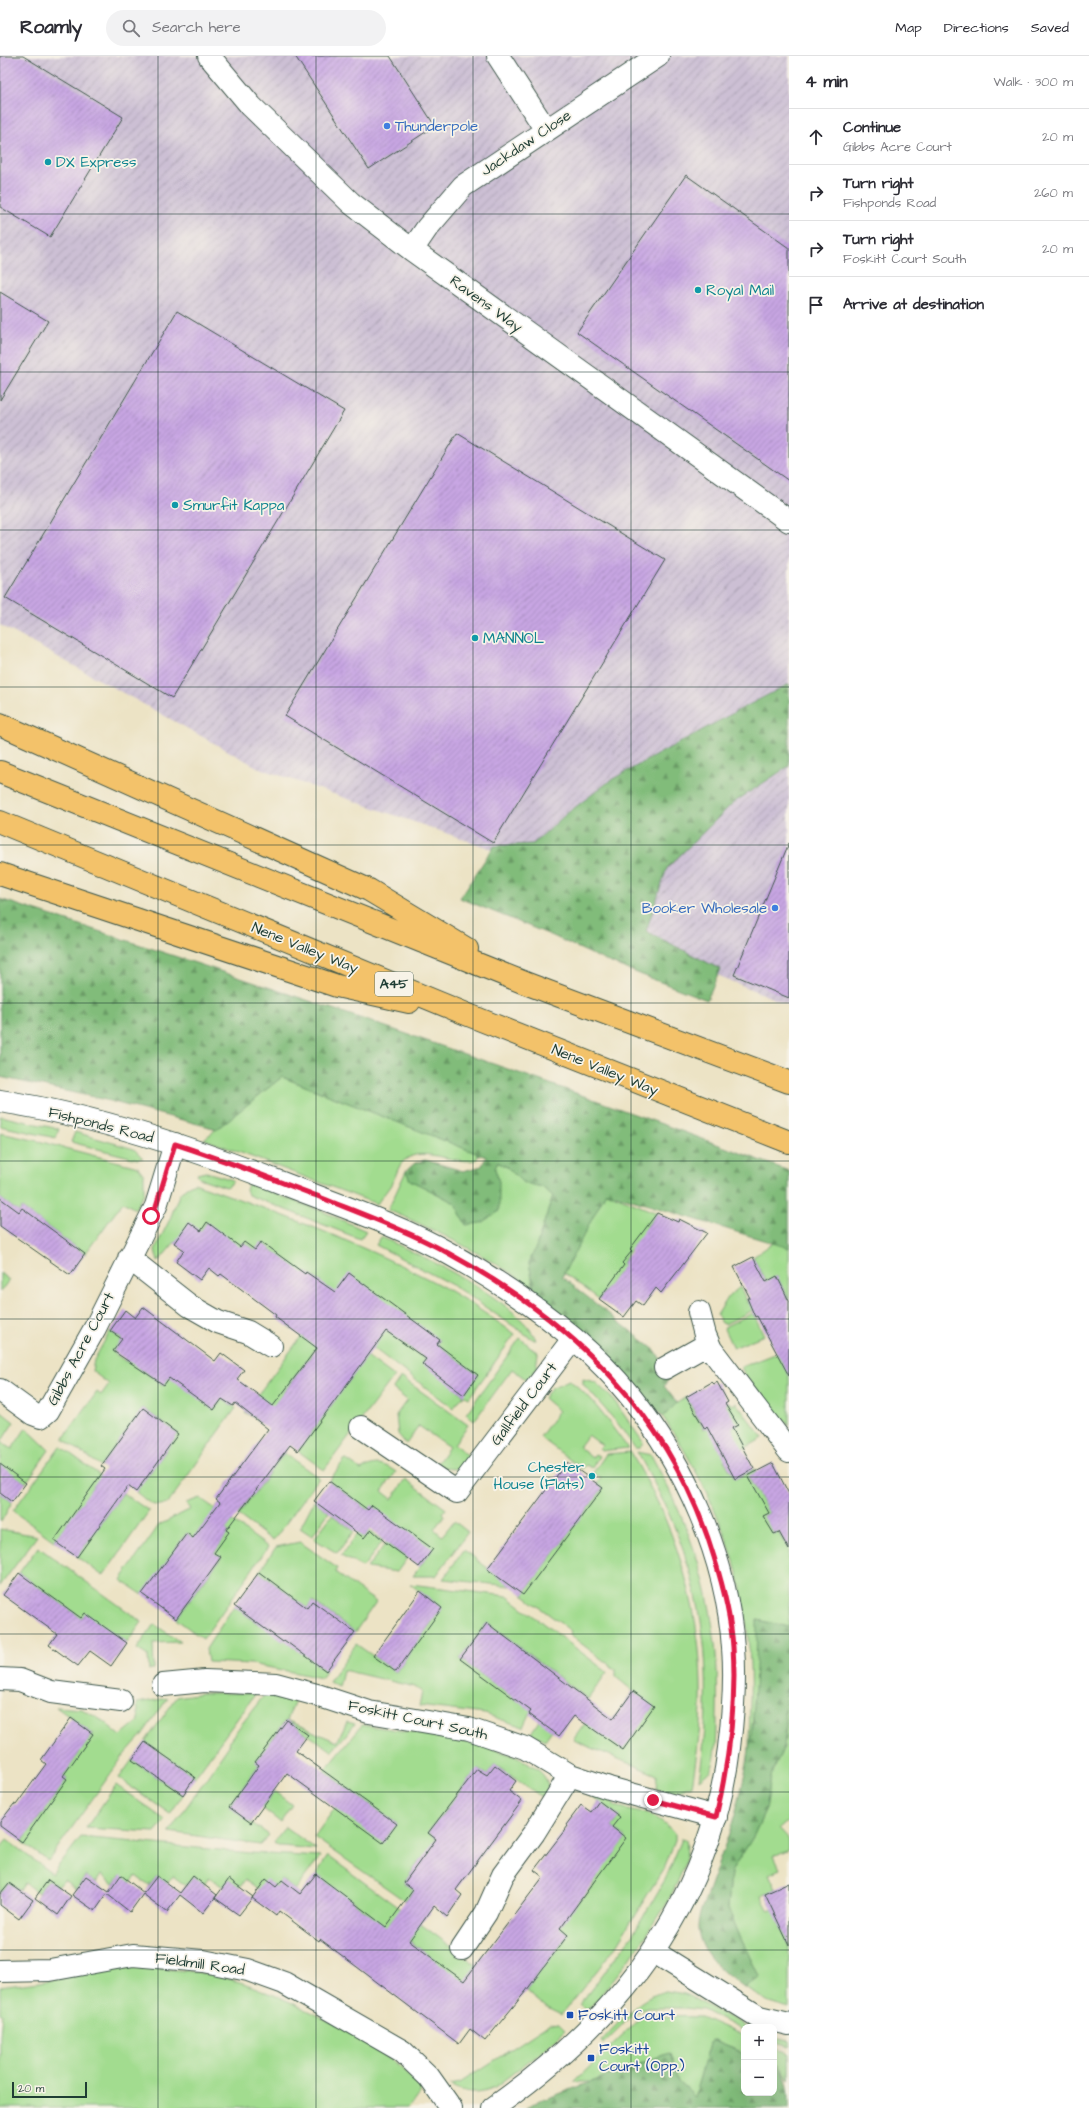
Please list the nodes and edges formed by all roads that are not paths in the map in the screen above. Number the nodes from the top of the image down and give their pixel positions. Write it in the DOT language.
graph roads {
  1 [pos="209,56"];
  2 [pos="498,56"];
  3 [pos="658,56"];
  4 [pos="546,130"];
  5 [pos="412,250"];
  6 [pos="789,521"];
  7 [pos="0,724"];
  8 [pos="0,772"];
  9 [pos="0,822"];
  10 [pos="0,874"];
  11 [pos="525,983"];
  12 [pos="471,1016"];
  13 [pos="789,1082"];
  14 [pos="0,1101"];
  15 [pos="789,1142"];
  16 [pos="175,1144"];
  17 [pos="129,1258"];
  18 [pos="700,1312"];
  19 [pos="574,1338"];
  20 [pos="271,1346"];
  21 [pos="711,1349"];
  22 [pos="665,1368"];
  23 [pos="0,1390"];
  24 [pos="361,1427"];
  25 [pos="789,1451"];
  26 [pos="0,1679"];
  27 [pos="163,1684"];
  28 [pos="121,1701"];
  29 [pos="570,1776"];
  30 [pos="716,1817"];
  31 [pos="462,1949"];
  32 [pos="654,1952"];
  33 [pos="0,1971"];
  34 [pos="789,2024"];
  35 [pos="451,2108"];
  36 [pos="493,2108"];
  1 -- 5 [label="street, Ravens Way"];
  2 -- 4 [label="street"];
  3 -- 4 [label="street, Jackdaw Close"];
  4 -- 5 [label="street, Jackdaw Close"];
  5 -- 6 [label="street, Ravens Way"];
  7 -- 11 [label="highway"];
  8 -- 11 [label="highway"];
  9 -- 12 [label="highway, Nene Valley Way / A45"];
  10 -- 12 [label="highway"];
  11 -- 13 [label="highway"];
  12 -- 15 [label="highway, Nene Valley Way / A45"];
  14 -- 16 [label="street, Fishponds Road"];
  16 -- 17 [label="street, Gibbs Acre Court"];
  16 -- 19 [label="street, Fishponds Road"];
  17 -- 20 [label="street"];
  17 -- 23 [label="street, Gibbs Acre Court"];
  18 -- 21 [label="street"];
  19 -- 24 [label="street, Gallfield Court"];
  19 -- 30 [label="street, Fishponds Road"];
  21 -- 22 [label="street"];
  21 -- 25 [label="street"];
  26 -- 28 [label="street"];
  27 -- 29 [label="street, Foskitt Court South"];
  29 -- 30 [label="street, Foskitt Court South"];
  29 -- 31 [label="street"];
  30 -- 32 [label="street, Fishponds Road"];
  32 -- 34 [label="street"];
  32 -- 36 [label="street, Fishponds Road"];
  33 -- 35 [label="street, Fieldmill Road"];
}
